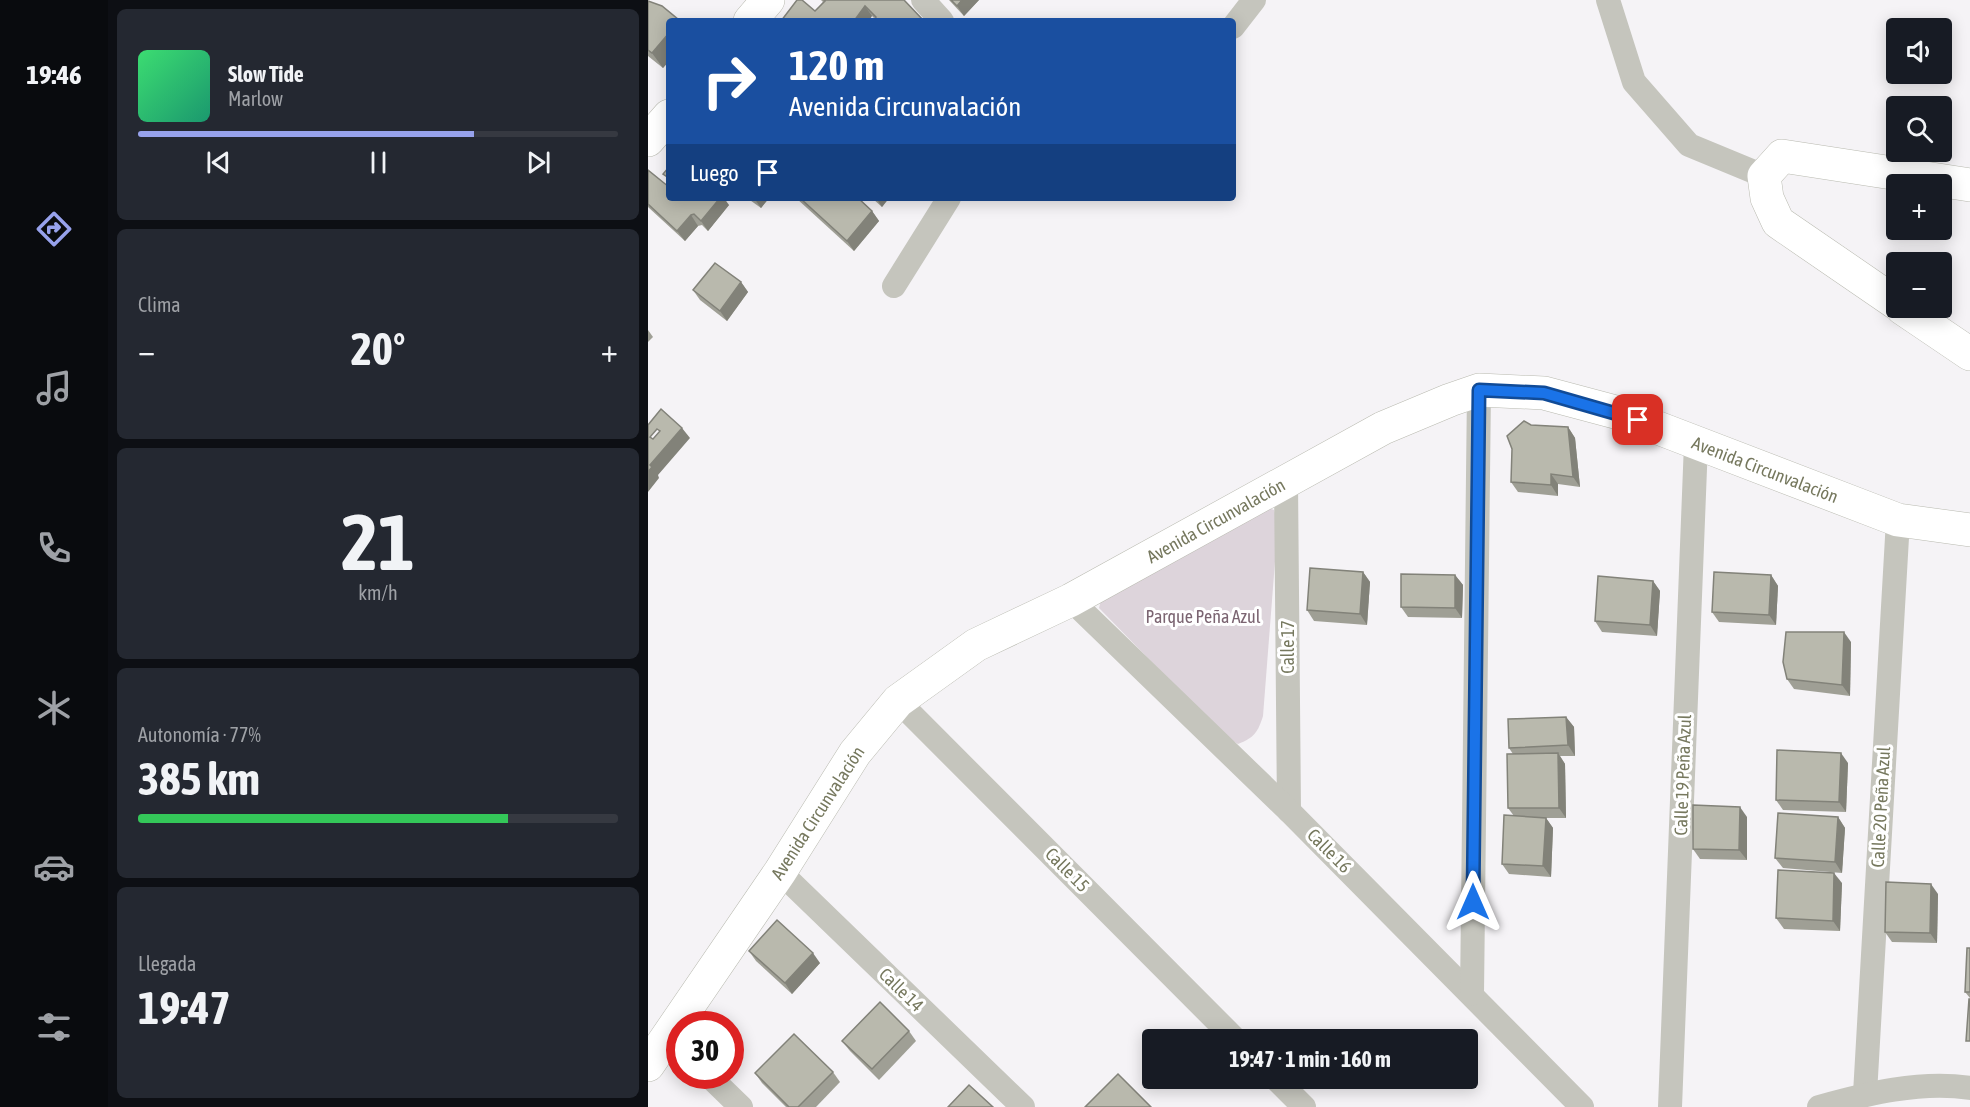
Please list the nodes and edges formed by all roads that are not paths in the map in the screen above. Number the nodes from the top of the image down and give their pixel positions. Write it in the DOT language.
graph roads {
  1 [pos="768,0"];
  2 [pos="922,0"];
  3 [pos="1254,0"];
  4 [pos="1608,0"];
  5 [pos="753,18"];
  6 [pos="939,18"];
  7 [pos="1236,23"];
  8 [pos="666,119"];
  9 [pos="648,140"];
  10 [pos="1764,176"];
  11 [pos="1970,185"];
  12 [pos="947,201"];
  13 [pos="894,286"];
  14 [pos="1886,296"];
  15 [pos="1917,318"];
  16 [pos="1970,354"];
  17 [pos="1479,390"];
  18 [pos="1696,443"];
  19 [pos="1286,483"];
  20 [pos="1898,520"];
  21 [pos="1970,530"];
  22 [pos="1071,600"];
  23 [pos="898,700"];
  24 [pos="1289,811"];
  25 [pos="780,872"];
  26 [pos="1472,994"];
  27 [pos="694,1011"];
  28 [pos="1225,1029"];
  29 [pos="666,1049"];
  30 [pos="648,1065"];
  31 [pos="1970,1088"];
  32 [pos="722,1089"];
  33 [pos="1286,1089"];
  34 [pos="1865,1094"];
  35 [pos="741,1107"];
  36 [pos="1023,1107"];
  37 [pos="1304,1107"];
  38 [pos="1582,1107"];
  39 [pos="1670,1107"];
  40 [pos="1820,1107"];
  1 -- 5 [label="street"];
  2 -- 6 [label="street"];
  3 -- 7 [label="street"];
  4 -- 10 [label="street"];
  8 -- 9 [label="street"];
  10 -- 11 [label="street"];
  10 -- 14 [label="street"];
  12 -- 13 [label="street"];
  15 -- 16 [label="street"];
  17 -- 18 [label="street, Avenida Circunvalación"];
  17 -- 19 [label="street, Avenida Circunvalación"];
  17 -- 26 [label="street"];
  18 -- 20 [label="street, Avenida Circunvalación"];
  18 -- 39 [label="street, Calle 19 Peña Azul"];
  19 -- 22 [label="street, Avenida Circunvalación"];
  19 -- 24 [label="street, Calle 17"];
  20 -- 21 [label="street, Avenida Circunvalación"];
  20 -- 34 [label="street, Calle 20 Peña Azul"];
  22 -- 23 [label="street, Avenida Circunvalación"];
  22 -- 24 [label="street, Calle 16"];
  23 -- 25 [label="street, Avenida Circunvalación"];
  23 -- 28 [label="street, Calle 15"];
  24 -- 26 [label="street, Calle 16"];
  25 -- 27 [label="street, Avenida Circunvalación"];
  25 -- 36 [label="street, Calle 14"];
  26 -- 38 [label="street, Calle 16"];
  29 -- 30 [label="street, Avenida Circunvalación"];
  31 -- 34 [label="street"];
  32 -- 35 [label="street"];
  33 -- 37 [label="street"];
  34 -- 40 [label="street"];
}
